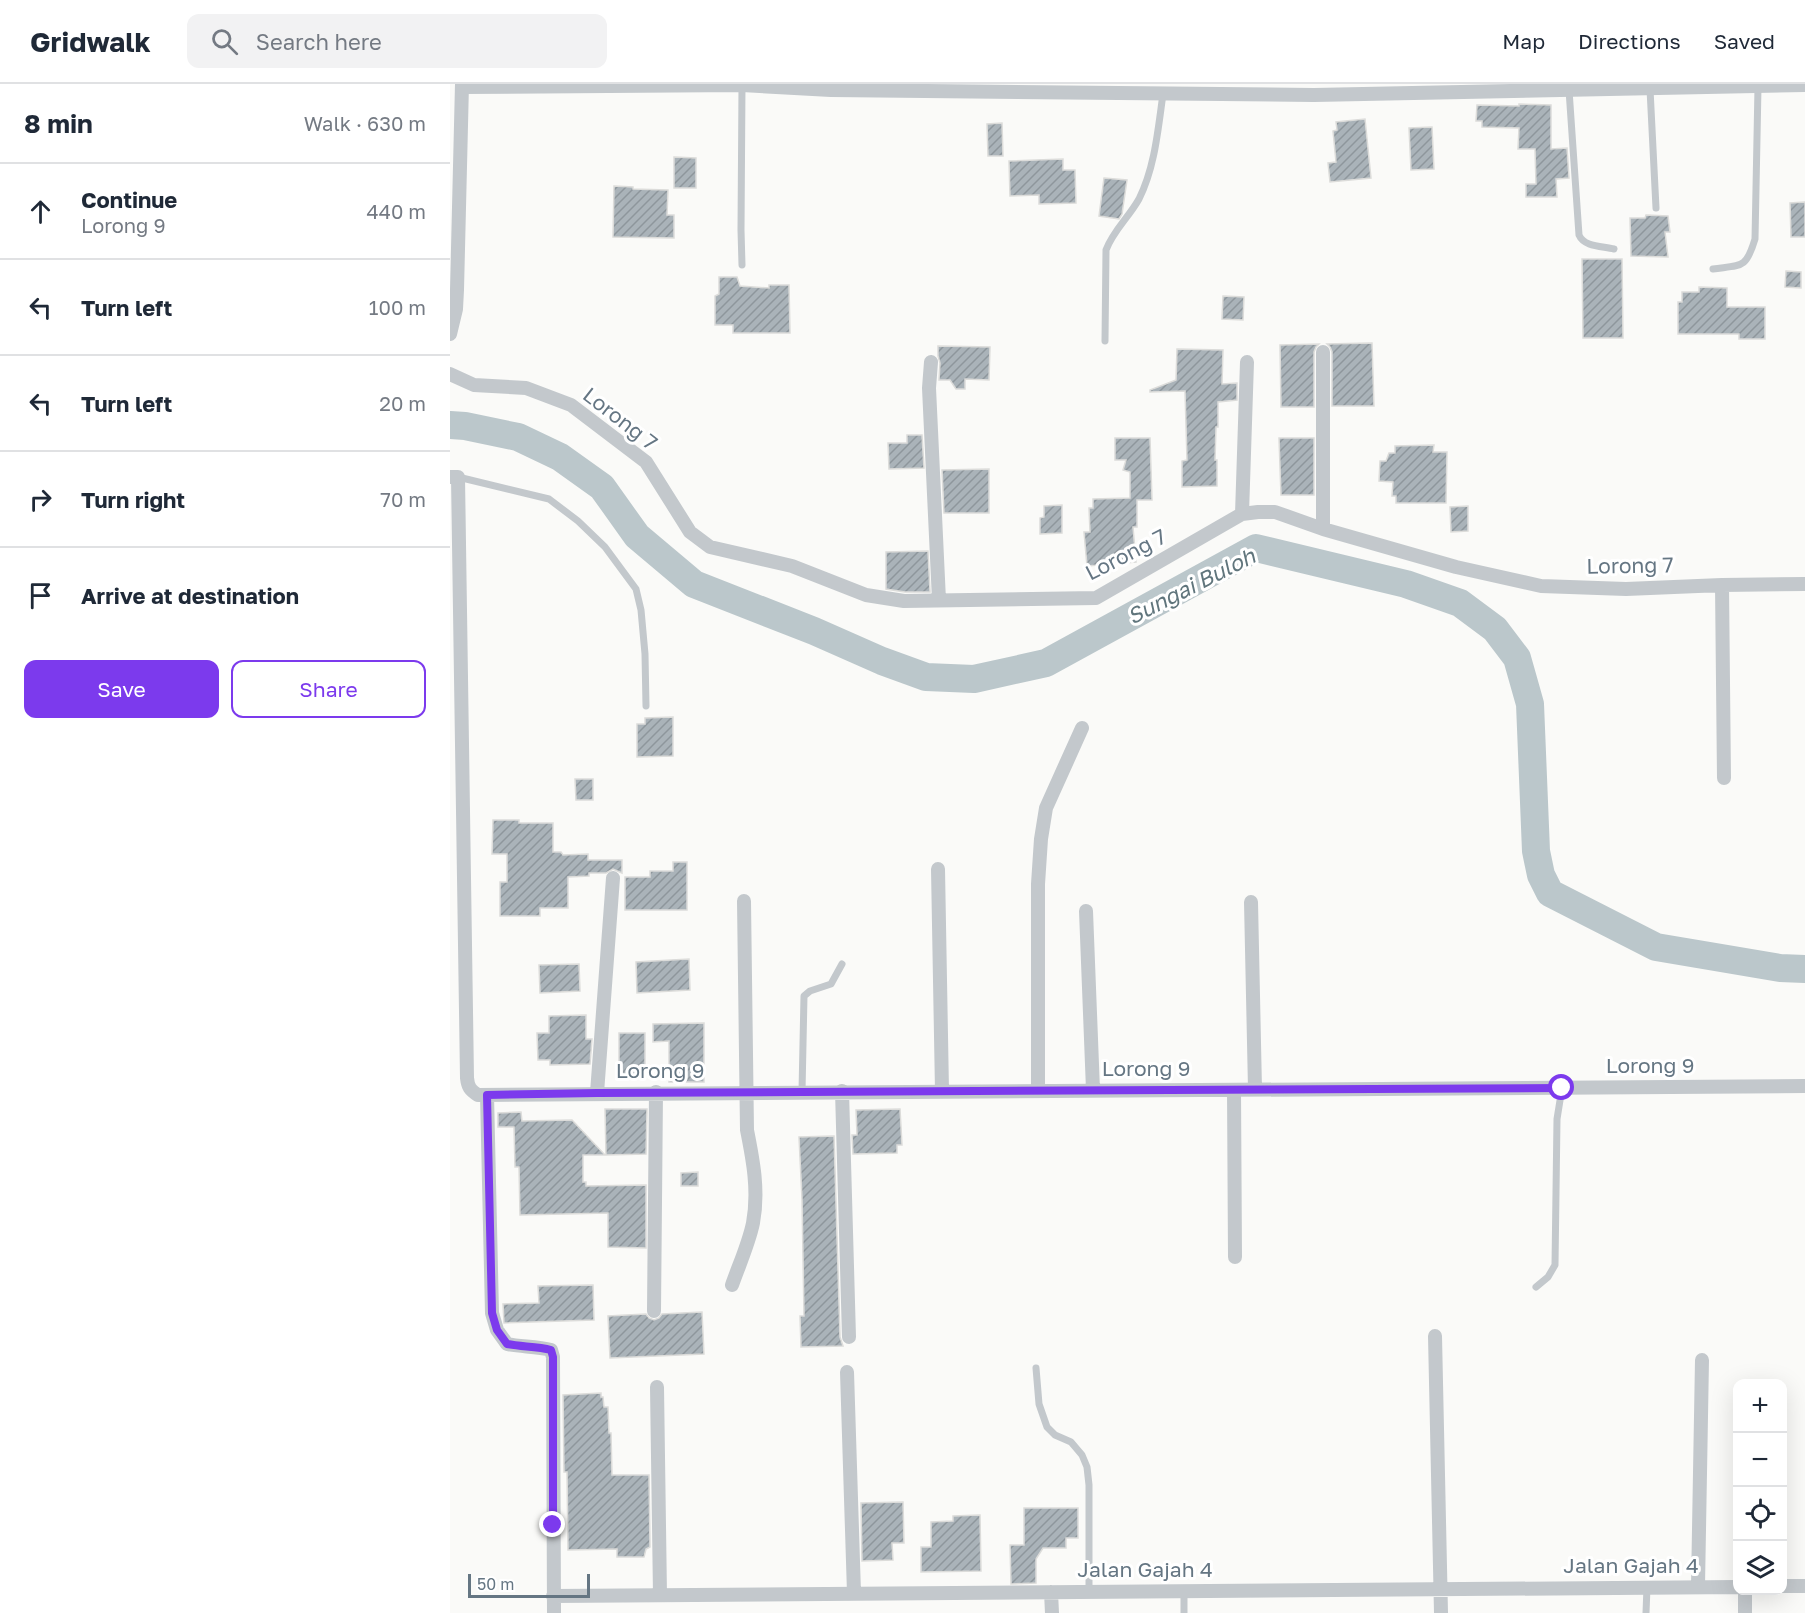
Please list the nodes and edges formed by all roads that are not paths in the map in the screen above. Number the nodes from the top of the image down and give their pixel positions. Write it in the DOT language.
graph roads {
  1 [pos="742,84"];
  2 [pos="462,86"];
  3 [pos="1676,86"];
  4 [pos="1805,86"];
  5 [pos="831,87"];
  6 [pos="1758,87"];
  7 [pos="1032,88"];
  8 [pos="1482,88"];
  9 [pos="1314,89"];
  10 [pos="1650,89"];
  11 [pos="1569,90"];
  12 [pos="1163,94"];
  13 [pos="1656,208"];
  14 [pos="1614,249"];
  15 [pos="742,265"];
  16 [pos="1713,269"];
  17 [pos="450,334"];
  18 [pos="1105,340"];
  19 [pos="1323,352"];
  20 [pos="931,362"];
  21 [pos="1247,362"];
  22 [pos="450,374"];
  23 [pos="454,477"];
  24 [pos="1242,514"];
  25 [pos="1323,529"];
  26 [pos="1805,584"];
  27 [pos="1722,585"];
  28 [pos="939,600"];
  29 [pos="646,706"];
  30 [pos="1082,728"];
  31 [pos="1724,778"];
  32 [pos="938,869"];
  33 [pos="614,878"];
  34 [pos="744,901"];
  35 [pos="1251,902"];
  36 [pos="1086,911"];
  37 [pos="842,964"];
  38 [pos="1805,1086"];
  39 [pos="1562,1088"];
  40 [pos="1255,1089"];
  41 [pos="1038,1090"];
  42 [pos="1093,1090"];
  43 [pos="1234,1090"];
  44 [pos="842,1091"];
  45 [pos="942,1091"];
  46 [pos="657,1092"];
  47 [pos="747,1092"];
  48 [pos="802,1092"];
  49 [pos="597,1093"];
  50 [pos="487,1095"];
  51 [pos="1235,1257"];
  52 [pos="732,1285"];
  53 [pos="1536,1287"];
  54 [pos="654,1311"];
  55 [pos="1435,1336"];
  56 [pos="849,1337"];
  57 [pos="1702,1360"];
  58 [pos="1036,1368"];
  59 [pos="847,1372"];
  60 [pos="657,1387"];
  61 [pos="1698,1586"];
  62 [pos="1787,1586"];
  63 [pos="1805,1586"];
  64 [pos="1647,1587"];
  65 [pos="1733,1587"];
  66 [pos="1441,1588"];
  67 [pos="1184,1590"];
  68 [pos="1089,1591"];
  69 [pos="1052,1592"];
  70 [pos="854,1593"];
  71 [pos="660,1595"];
  72 [pos="1745,1595"];
  73 [pos="553,1596"];
  74 [pos="554,1613"];
  75 [pos="1052,1613"];
  76 [pos="1184,1613"];
  77 [pos="1441,1613"];
  78 [pos="1646,1613"];
  79 [pos="1744,1613"];
  1 -- 2 [label="street"];
  1 -- 5 [label="street"];
  1 -- 15 [label="lane"];
  2 -- 17 [label="street"];
  3 -- 6 [label="street"];
  3 -- 10 [label="street"];
  4 -- 6 [label="street"];
  5 -- 7 [label="street"];
  6 -- 16 [label="lane"];
  7 -- 12 [label="street"];
  8 -- 9 [label="street"];
  8 -- 11 [label="street"];
  9 -- 12 [label="street"];
  10 -- 11 [label="street"];
  10 -- 13 [label="lane"];
  11 -- 14 [label="lane"];
  12 -- 18 [label="lane"];
  19 -- 25 [label="street"];
  20 -- 28 [label="street"];
  21 -- 24 [label="street"];
  22 -- 28 [label="street, Lorong 7"];
  23 -- 29 [label="lane"];
  23 -- 50 [label="street"];
  24 -- 25 [label="street, Lorong 7"];
  24 -- 28 [label="street, Lorong 7"];
  25 -- 27 [label="street, Lorong 7"];
  26 -- 27 [label="street, Lorong 7"];
  27 -- 31 [label="street"];
  30 -- 41 [label="street"];
  32 -- 45 [label="street"];
  33 -- 49 [label="street"];
  34 -- 47 [label="street"];
  35 -- 40 [label="street"];
  36 -- 42 [label="street"];
  37 -- 48 [label="lane"];
  38 -- 39 [label="street, Lorong 9"];
  39 -- 40 [label="street, Lorong 9"];
  39 -- 53 [label="lane"];
  40 -- 43 [label="street, Lorong 9"];
  41 -- 42 [label="street, Lorong 9"];
  41 -- 45 [label="street, Lorong 9"];
  42 -- 43 [label="street, Lorong 9"];
  43 -- 51 [label="street"];
  44 -- 45 [label="street, Lorong 9"];
  44 -- 48 [label="street, Lorong 9"];
  44 -- 56 [label="street"];
  46 -- 47 [label="street, Lorong 9"];
  46 -- 49 [label="street, Lorong 9"];
  46 -- 54 [label="street"];
  47 -- 48 [label="street, Lorong 9"];
  47 -- 52 [label="street"];
  49 -- 50 [label="street, Lorong 9"];
  50 -- 73 [label="street"];
  55 -- 66 [label="street"];
  57 -- 61 [label="street"];
  58 -- 68 [label="lane"];
  59 -- 70 [label="street"];
  60 -- 71 [label="street"];
  61 -- 64 [label="street, Jalan Gajah 4"];
  61 -- 65 [label="street, Jalan Gajah 4"];
  62 -- 63 [label="street"];
  64 -- 66 [label="street, Jalan Gajah 4"];
  64 -- 78 [label="lane"];
  66 -- 67 [label="street, Jalan Gajah 4"];
  66 -- 77 [label="street"];
  67 -- 68 [label="street, Jalan Gajah 4"];
  67 -- 76 [label="lane"];
  68 -- 69 [label="street, Jalan Gajah 4"];
  69 -- 70 [label="street, Jalan Gajah 4"];
  69 -- 75 [label="street"];
  70 -- 71 [label="street, Jalan Gajah 4"];
  71 -- 73 [label="street, Jalan Gajah 4"];
  72 -- 79 [label="street"];
  73 -- 74 [label="street"];
}
